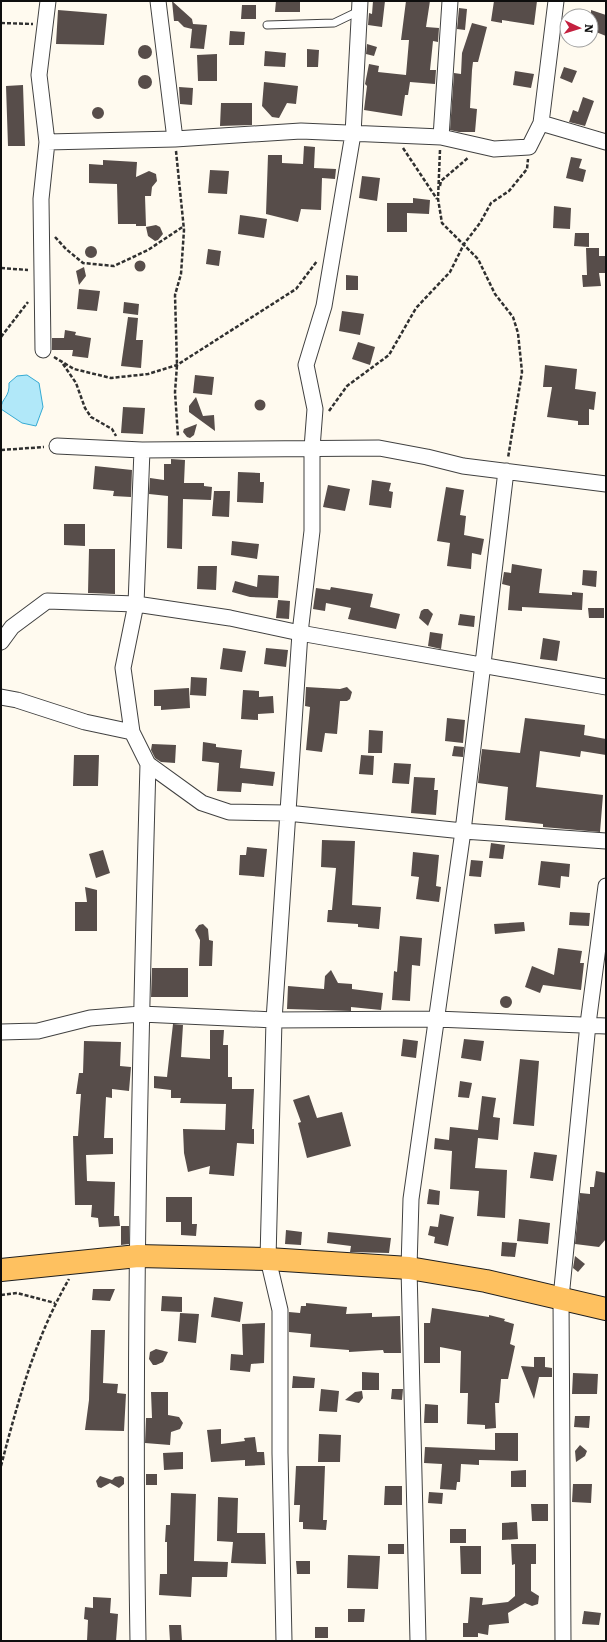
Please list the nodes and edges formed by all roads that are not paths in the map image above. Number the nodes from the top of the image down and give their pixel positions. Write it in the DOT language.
graph roads {
  1 [pos="48,1"];
  2 [pos="158,1"];
  3 [pos="450,1"];
  4 [pos="556,1"];
  5 [pos="359,6"];
  6 [pos="267,25"];
  7 [pos="541,123"];
  8 [pos="352,134"];
  9 [pos="441,138"];
  10 [pos="175,139"];
  11 [pos="48,142"];
  12 [pos="606,142"];
  13 [pos="43,350"];
  14 [pos="57,446"];
  15 [pos="312,448"];
  16 [pos="142,450"];
  17 [pos="506,471"];
  18 [pos="606,484"];
  19 [pos="136,604"];
  20 [pos="300,633"];
  21 [pos="1,642"];
  22 [pos="483,665"];
  23 [pos="606,687"];
  24 [pos="1,697"];
  25 [pos="132,732"];
  26 [pos="148,764"];
  27 [pos="287,813"];
  28 [pos="463,831"];
  29 [pos="606,841"];
  30 [pos="606,886"];
  31 [pos="141,1014"];
  32 [pos="436,1019"];
  33 [pos="274,1020"];
  34 [pos="588,1024"];
  35 [pos="606,1026"];
  36 [pos="1,1032"];
  37 [pos="138,1256"];
  38 [pos="268,1259"];
  39 [pos="409,1268"];
  40 [pos="1,1270"];
  41 [pos="561,1298"];
  42 [pos="606,1309"];
  43 [pos="138,1641"];
  44 [pos="284,1641"];
  45 [pos="418,1641"];
  46 [pos="563,1641"];
  1 -- 11 [label="street"];
  2 -- 10 [label="street"];
  3 -- 9 [label="street"];
  4 -- 7 [label="street"];
  5 -- 6 [label="lane"];
  5 -- 8 [label="street"];
  7 -- 9 [label="street"];
  7 -- 12 [label="street"];
  8 -- 9 [label="street"];
  8 -- 10 [label="street"];
  8 -- 15 [label="street"];
  10 -- 11 [label="street"];
  11 -- 13 [label="street"];
  14 -- 16 [label="street"];
  15 -- 16 [label="street"];
  15 -- 17 [label="street"];
  15 -- 20 [label="street"];
  16 -- 19 [label="street"];
  17 -- 18 [label="street"];
  17 -- 22 [label="street"];
  19 -- 20 [label="street"];
  19 -- 21 [label="street"];
  19 -- 25 [label="street"];
  20 -- 22 [label="street"];
  20 -- 27 [label="street"];
  22 -- 23 [label="street"];
  22 -- 28 [label="street"];
  24 -- 25 [label="street"];
  25 -- 26 [label="street"];
  26 -- 27 [label="street"];
  26 -- 31 [label="street"];
  27 -- 28 [label="street"];
  27 -- 33 [label="street"];
  28 -- 29 [label="street"];
  28 -- 32 [label="street"];
  30 -- 34 [label="street"];
  31 -- 33 [label="street"];
  31 -- 36 [label="street"];
  31 -- 37 [label="street"];
  32 -- 33 [label="street"];
  32 -- 34 [label="street"];
  32 -- 39 [label="street"];
  33 -- 38 [label="street"];
  34 -- 35 [label="street"];
  34 -- 41 [label="street"];
  37 -- 38 [label="main road"];
  37 -- 40 [label="main road"];
  37 -- 43 [label="street"];
  38 -- 39 [label="main road"];
  38 -- 44 [label="street"];
  39 -- 41 [label="main road"];
  39 -- 45 [label="street"];
  41 -- 42 [label="main road"];
  41 -- 46 [label="street"];
}
